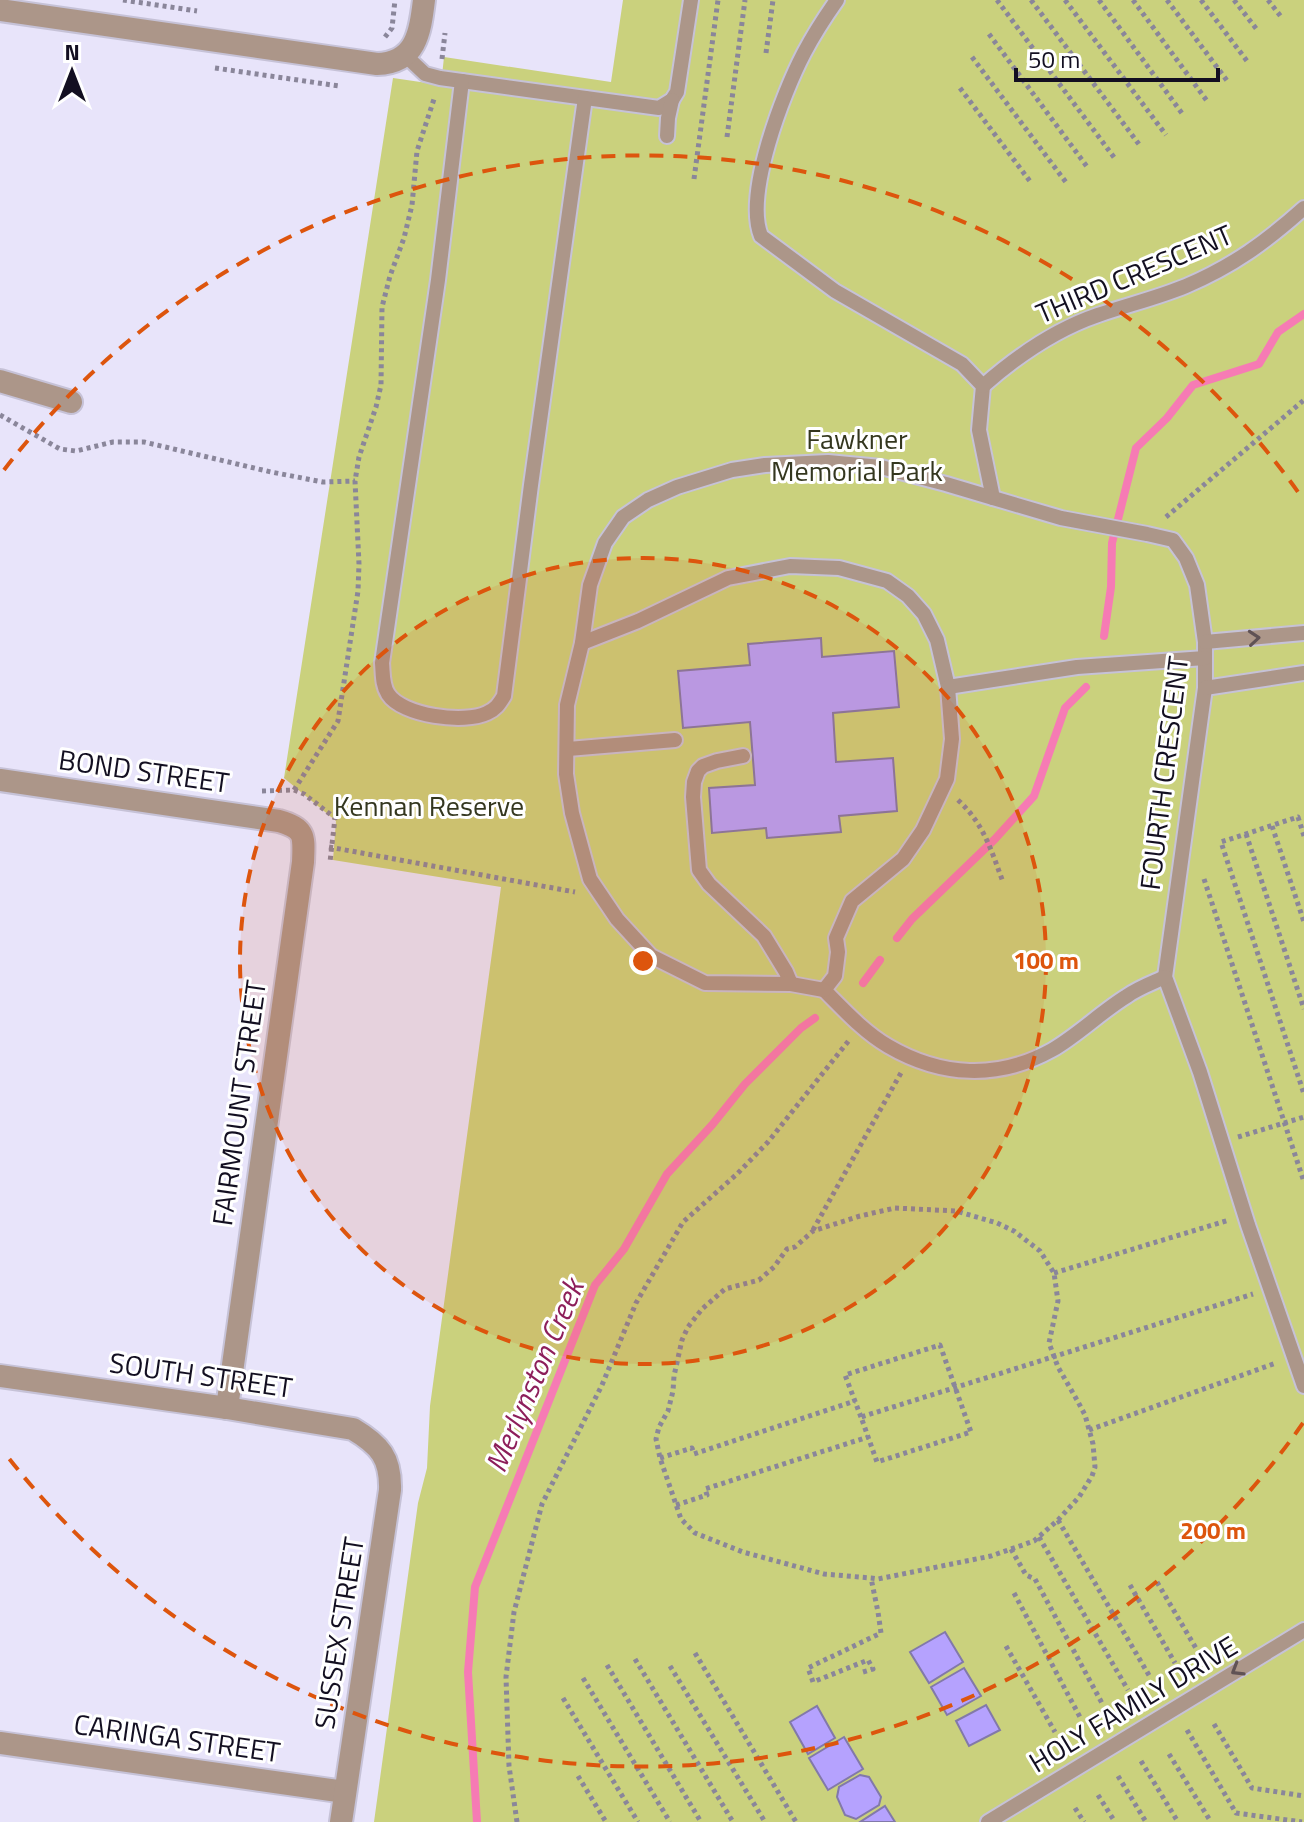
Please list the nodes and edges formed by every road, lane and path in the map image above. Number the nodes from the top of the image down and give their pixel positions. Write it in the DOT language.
graph roads {
  1 [pos="123,0"];
  2 [pos="395,0"];
  3 [pos="424,0"];
  4 [pos="691,0"];
  5 [pos="718,0"];
  6 [pos="745,0"];
  7 [pos="773,0"];
  8 [pos="837,0"];
  9 [pos="997,0"];
  10 [pos="1031,0"];
  11 [pos="1065,0"];
  12 [pos="1099,0"];
  13 [pos="1133,0"];
  14 [pos="1167,0"];
  15 [pos="1201,0"];
  16 [pos="1234,0"];
  17 [pos="1268,0"];
  18 [pos="0,10"];
  19 [pos="200,11"];
  20 [pos="1282,18"];
  21 [pos="1258,31"];
  22 [pos="989,34"];
  23 [pos="384,38"];
  24 [pos="766,53"];
  25 [pos="406,56"];
  26 [pos="442,57"];
  27 [pos="972,57"];
  28 [pos="1247,61"];
  29 [pos="439,78"];
  30 [pos="462,81"];
  31 [pos="1228,82"];
  32 [pos="960,88"];
  33 [pos="585,98"];
  34 [pos="672,100"];
  35 [pos="1207,101"];
  36 [pos="1184,116"];
  37 [pos="1166,135"];
  38 [pos="667,136"];
  39 [pos="727,137"];
  40 [pos="1141,147"];
  41 [pos="1116,160"];
  42 [pos="1088,168"];
  43 [pos="694,179"];
  44 [pos="1032,184"];
  45 [pos="1068,185"];
  46 [pos="1304,208"];
  47 [pos="0,381"];
  48 [pos="983,386"];
  49 [pos="1304,400"];
  50 [pos="71,402"];
  51 [pos="0,415"];
  52 [pos="355,481"];
  53 [pos="993,498"];
  54 [pos="1139,532"];
  55 [pos="1304,633"];
  56 [pos="1205,642"];
  57 [pos="582,643"];
  58 [pos="1205,658"];
  59 [pos="1304,673"];
  60 [pos="948,687"];
  61 [pos="1205,688"];
  62 [pos="675,740"];
  63 [pos="568,749"];
  64 [pos="743,756"];
  65 [pos="0,780"];
  66 [pos="944,788"];
  67 [pos="294,790"];
  68 [pos="1272,826"];
  69 [pos="1246,834"];
  70 [pos="1304,836"];
  71 [pos="304,843"];
  72 [pos="1204,879"];
  73 [pos="1003,882"];
  74 [pos="602,897"];
  75 [pos="1304,922"];
  76 [pos="1165,977"];
  77 [pos="791,984"];
  78 [pos="824,990"];
  79 [pos="1304,1009"];
  80 [pos="860,1025"];
  81 [pos="910,1057"];
  82 [pos="1304,1094"];
  83 [pos="1304,1117"];
  84 [pos="1285,1123"];
  85 [pos="1222,1142"];
  86 [pos="1304,1182"];
  87 [pos="1245,1215"];
  88 [pos="813,1231"];
  89 [pos="1054,1273"];
  90 [pos="1271,1289"];
  91 [pos="1055,1356"];
  92 [pos="1294,1357"];
  93 [pos="0,1376"];
  94 [pos="1304,1386"];
  95 [pos="955,1387"];
  96 [pos="855,1401"];
  97 [pos="227,1408"];
  98 [pos="861,1417"];
  99 [pos="1089,1430"];
  100 [pos="868,1437"];
  101 [pos="384,1454"];
  102 [pos="660,1458"];
  103 [pos="676,1505"];
  104 [pos="1058,1520"];
  105 [pos="1039,1537"];
  106 [pos="1011,1549"];
  107 [pos="871,1578"];
  108 [pos="1157,1582"];
  109 [pos="1130,1585"];
  110 [pos="1014,1593"];
  111 [pos="1304,1630"];
  112 [pos="1006,1646"];
  113 [pos="1197,1650"];
  114 [pos="695,1653"];
  115 [pos="635,1659"];
  116 [pos="1175,1663"];
  117 [pos="607,1665"];
  118 [pos="670,1666"];
  119 [pos="863,1672"];
  120 [pos="1150,1677"];
  121 [pos="583,1678"];
  122 [pos="1128,1690"];
  123 [pos="563,1698"];
  124 [pos="1103,1705"];
  125 [pos="1081,1719"];
  126 [pos="1214,1724"];
  127 [pos="1187,1730"];
  128 [pos="1055,1732"];
  129 [pos="0,1743"];
  130 [pos="1169,1754"];
  131 [pos="1141,1761"];
  132 [pos="578,1776"];
  133 [pos="1118,1776"];
  134 [pos="345,1792"];
  135 [pos="1098,1795"];
  136 [pos="1304,1796"];
  137 [pos="1075,1808"];
  138 [pos="341,1822"];
  139 [pos="517,1822"];
  140 [pos="606,1822"];
  141 [pos="638,1822"];
  142 [pos="670,1822"];
  143 [pos="701,1822"];
  144 [pos="733,1822"];
  145 [pos="765,1822"];
  146 [pos="796,1822"];
  147 [pos="988,1822"];
  148 [pos="1084,1822"];
  149 [pos="1115,1822"];
  150 [pos="1146,1822"];
  151 [pos="1178,1822"];
  152 [pos="1211,1822"];
  153 [pos="1302,1822"];
  1 -- 19 [label="path"];
  2 -- 23 [label="path"];
  3 -- 25 [label="street"];
  4 -- 34 [label="lane"];
  5 -- 43 [label="path"];
  6 -- 39 [label="path"];
  7 -- 24 [label="path"];
  8 -- 48 [label="lane"];
  9 -- 41 [label="path"];
  10 -- 40 [label="path"];
  11 -- 37 [label="path"];
  12 -- 36 [label="path"];
  13 -- 35 [label="path"];
  14 -- 31 [label="path"];
  15 -- 28 [label="path"];
  16 -- 21 [label="path"];
  17 -- 20 [label="path"];
  18 -- 25 [label="street"];
  22 -- 42 [label="path"];
  25 -- 29 [label="lane"];
  26 -- 29 [label="path"];
  27 -- 45 [label="path"];
  29 -- 30 [label="lane"];
  29 -- 52 [label="path"];
  30 -- 33 [label="lane"];
  30 -- 33 [label="lane"];
  32 -- 44 [label="path"];
  33 -- 34 [label="lane"];
  34 -- 38 [label="lane"];
  46 -- 48 [label="lane, THIRD CRESCENT"];
  47 -- 50 [label="street"];
  48 -- 53 [label="lane"];
  49 -- 54 [label="path"];
  51 -- 52 [label="path"];
  52 -- 67 [label="path"];
  53 -- 54 [label="lane, FOURTH CRESCENT"];
  53 -- 57 [label="lane, FOURTH CRESCENT"];
  54 -- 56 [label="lane, FOURTH CRESCENT"];
  56 -- 55 [label="lane, one-way"];
  56 -- 58 [label="lane, FOURTH CRESCENT"];
  57 -- 60 [label="lane"];
  57 -- 63 [label="lane, FOURTH CRESCENT"];
  58 -- 60 [label="lane"];
  58 -- 61 [label="lane, FOURTH CRESCENT"];
  59 -- 61 [label="lane"];
  60 -- 66 [label="lane"];
  61 -- 76 [label="lane, FOURTH CRESCENT"];
  62 -- 63 [label="lane"];
  63 -- 74 [label="lane, FOURTH CRESCENT"];
  64 -- 77 [label="lane"];
  65 -- 71 [label="street, BOND STREET"];
  66 -- 73 [label="path"];
  66 -- 78 [label="lane"];
  68 -- 69 [label="path"];
  68 -- 70 [label="path"];
  68 -- 75 [label="path"];
  69 -- 79 [label="path"];
  69 -- 82 [label="path"];
  71 -- 74 [label="path"];
  71 -- 97 [label="street, FAIRMOUNT STREET"];
  72 -- 84 [label="path"];
  74 -- 77 [label="lane, FOURTH CRESCENT"];
  76 -- 81 [label="lane"];
  76 -- 85 [label="lane, FOURTH CRESCENT"];
  77 -- 78 [label="lane, FOURTH CRESCENT"];
  78 -- 80 [label="lane"];
  80 -- 81 [label="lane"];
  80 -- 139 [label="path"];
  81 -- 88 [label="path"];
  83 -- 84 [label="path"];
  84 -- 85 [label="path"];
  84 -- 86 [label="path"];
  85 -- 87 [label="lane, FOURTH CRESCENT"];
  87 -- 89 [label="path"];
  87 -- 90 [label="lane, FOURTH CRESCENT"];
  88 -- 89 [label="path"];
  88 -- 102 [label="path"];
  89 -- 91 [label="path"];
  90 -- 91 [label="path"];
  90 -- 92 [label="lane, FOURTH CRESCENT"];
  91 -- 95 [label="path"];
  91 -- 99 [label="path"];
  92 -- 94 [label="lane, FOURTH CRESCENT"];
  92 -- 99 [label="path"];
  93 -- 97 [label="street, SOUTH STREET"];
  95 -- 96 [label="path"];
  95 -- 98 [label="path"];
  95 -- 100 [label="path"];
  96 -- 98 [label="path"];
  96 -- 102 [label="path"];
  97 -- 101 [label="street, SOUTH STREET"];
  98 -- 100 [label="path"];
  99 -- 104 [label="path"];
  100 -- 103 [label="path"];
  101 -- 134 [label="street, SUSSEX STREET"];
  102 -- 103 [label="path"];
  103 -- 107 [label="path"];
  104 -- 105 [label="path"];
  104 -- 120 [label="path"];
  105 -- 106 [label="path"];
  105 -- 122 [label="path"];
  106 -- 107 [label="path"];
  106 -- 124 [label="path"];
  107 -- 119 [label="path"];
  108 -- 113 [label="path"];
  109 -- 116 [label="path"];
  110 -- 125 [label="path"];
  111 -- 147 [label="lane, HOLY FAMILY DRIVE, one-way"];
  112 -- 128 [label="path"];
  114 -- 146 [label="path"];
  115 -- 144 [label="path"];
  117 -- 143 [label="path"];
  118 -- 145 [label="path"];
  121 -- 142 [label="path"];
  123 -- 141 [label="path"];
  126 -- 136 [label="path"];
  127 -- 153 [label="path"];
  129 -- 134 [label="street, CARINGA STREET"];
  130 -- 152 [label="path"];
  131 -- 151 [label="path"];
  132 -- 140 [label="path"];
  133 -- 150 [label="path"];
  134 -- 138 [label="street, SUSSEX STREET"];
  135 -- 149 [label="path"];
  137 -- 148 [label="path"];
}
